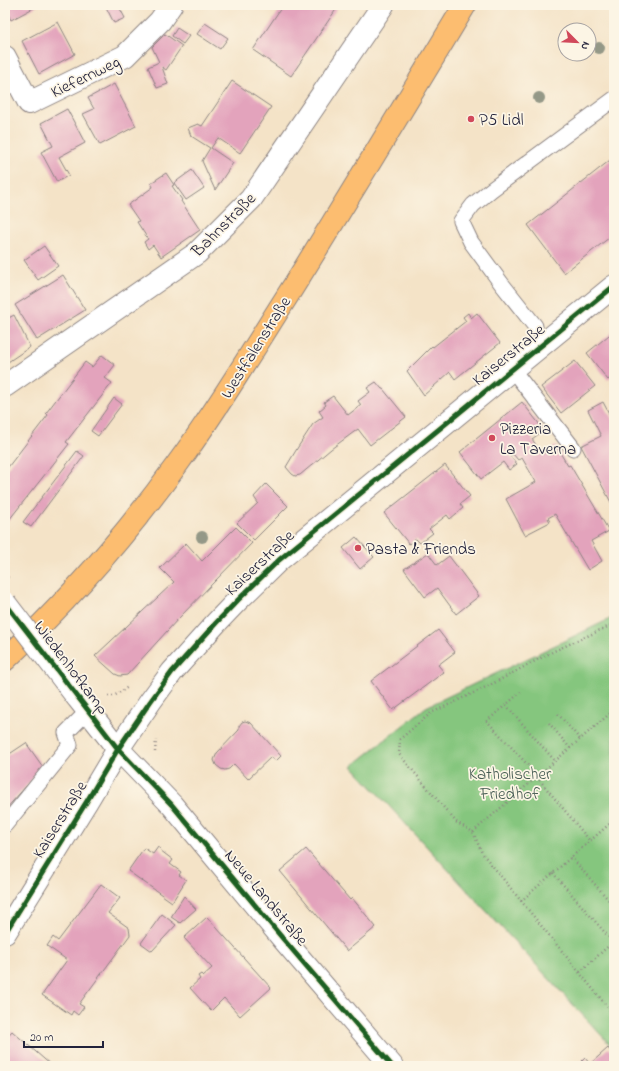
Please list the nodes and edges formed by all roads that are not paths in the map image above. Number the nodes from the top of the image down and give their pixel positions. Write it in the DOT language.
graph roads {
  1 [pos="171,5"];
  2 [pos="383,5"];
  3 [pos="465,5"];
  4 [pos="5,57"];
  5 [pos="614,98"];
  6 [pos="614,286"];
  7 [pos="535,326"];
  8 [pos="512,369"];
  9 [pos="5,386"];
  10 [pos="573,448"];
  11 [pos="5,603"];
  12 [pos="5,660"];
  13 [pos="82,704"];
  14 [pos="118,749"];
  15 [pos="5,825"];
  16 [pos="5,933"];
  17 [pos="392,1066"];
  1 -- 4 [label="street, Kiefernweg"];
  2 -- 9 [label="street, Bahnstraße"];
  3 -- 12 [label="main road, Westfalenstraße"];
  5 -- 7 [label="lane"];
  6 -- 8 [label="street, Kaiserstraße"];
  8 -- 10 [label="lane"];
  8 -- 14 [label="street, Kaiserstraße"];
  11 -- 13 [label="street, Wiedenhofkamp, bridge"];
  13 -- 14 [label="street, Wiedenhofkamp"];
  13 -- 15 [label="lane"];
  14 -- 16 [label="street, Kaiserstraße"];
  14 -- 17 [label="street, Neue Landstraße"];
}
